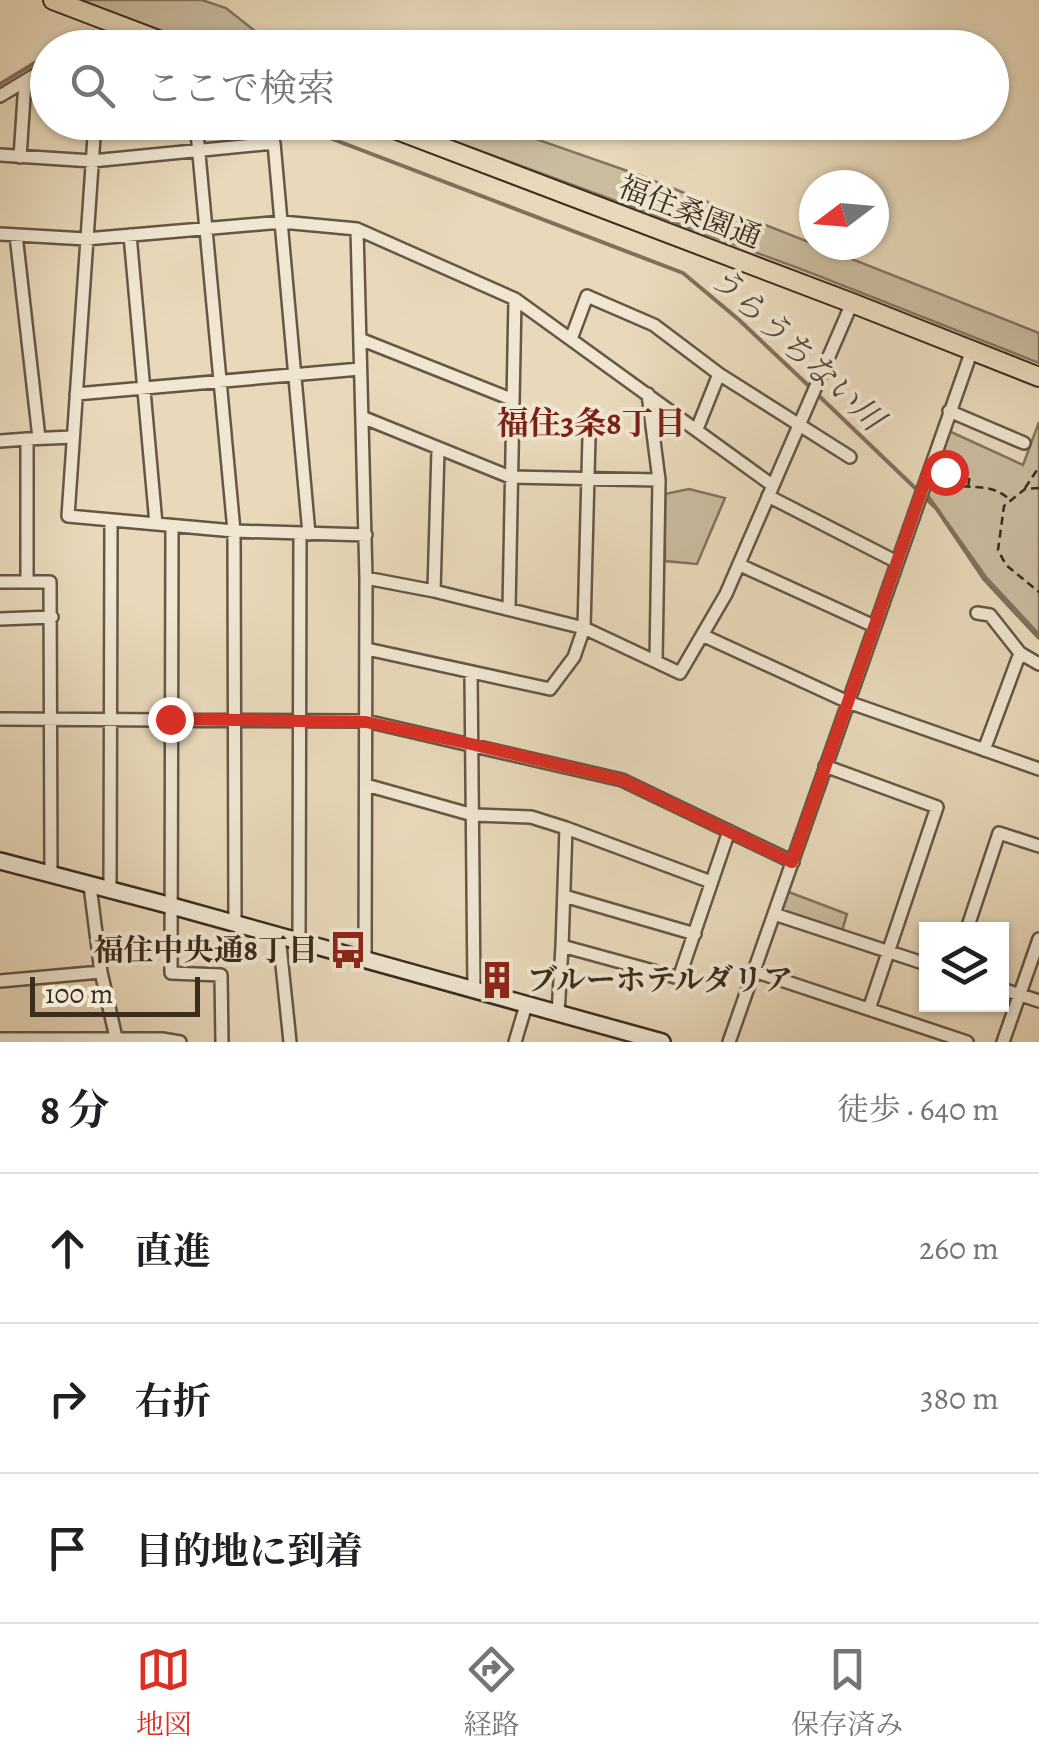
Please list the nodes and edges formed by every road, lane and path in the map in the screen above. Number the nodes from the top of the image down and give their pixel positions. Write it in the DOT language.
graph roads {
  1 [pos="53,0"];
  2 [pos="132,30"];
  3 [pos="30,79"];
  4 [pos="25,82"];
  5 [pos="0,96"];
  6 [pos="93,140"];
  7 [pos="198,140"];
  8 [pos="423,140"];
  9 [pos="199,150"];
  10 [pos="0,155"];
  11 [pos="20,156"];
  12 [pos="92,161"];
  13 [pos="282,222"];
  14 [pos="206,228"];
  15 [pos="357,229"];
  16 [pos="0,234"];
  17 [pos="130,235"];
  18 [pos="16,236"];
  19 [pos="86,239"];
  20 [pos="515,299"];
  21 [pos="852,303"];
  22 [pos="360,339"];
  23 [pos="572,339"];
  24 [pos="972,350"];
  25 [pos="360,369"];
  26 [pos="294,374"];
  27 [pos="719,374"];
  28 [pos="1039,377"];
  29 [pos="220,380"];
  30 [pos="143,388"];
  31 [pos="76,394"];
  32 [pos="648,394"];
  33 [pos="511,399"];
  34 [pos="949,411"];
  35 [pos="362,417"];
  36 [pos="798,424"];
  37 [pos="697,429"];
  38 [pos="73,437"];
  39 [pos="590,437"];
  40 [pos="33,439"];
  41 [pos="0,441"];
  42 [pos="1024,443"];
  43 [pos="438,450"];
  44 [pos="850,458"];
  45 [pos="1039,467"];
  46 [pos="935,473"];
  47 [pos="510,476"];
  48 [pos="589,480"];
  49 [pos="658,480"];
  50 [pos="968,488"];
  51 [pos="1039,488"];
  52 [pos="1024,489"];
  53 [pos="770,490"];
  54 [pos="1010,500"];
  55 [pos="110,520"];
  56 [pos="156,524"];
  57 [pos="172,526"];
  58 [pos="234,530"];
  59 [pos="305,533"];
  60 [pos="366,535"];
  61 [pos="897,562"];
  62 [pos="740,565"];
  63 [pos="366,578"];
  64 [pos="0,582"];
  65 [pos="27,582"];
  66 [pos="434,591"];
  67 [pos="1039,592"];
  68 [pos="509,609"];
  69 [pos="977,613"];
  70 [pos="52,618"];
  71 [pos="0,619"];
  72 [pos="874,626"];
  73 [pos="584,628"];
  74 [pos="702,635"];
  75 [pos="367,649"];
  76 [pos="1020,654"];
  77 [pos="656,661"];
  78 [pos="1039,664"];
  79 [pos="471,673"];
  80 [pos="848,702"];
  81 [pos="111,719"];
  82 [pos="170,719"];
  83 [pos="0,720"];
  84 [pos="53,720"];
  85 [pos="235,720"];
  86 [pos="301,720"];
  87 [pos="366,722"];
  88 [pos="471,744"];
  89 [pos="984,750"];
  90 [pos="825,766"];
  91 [pos="1039,769"];
  92 [pos="366,786"];
  93 [pos="474,815"];
  94 [pos="566,828"];
  95 [pos="729,831"];
  96 [pos="1039,846"];
  97 [pos="0,861"];
  98 [pos="792,862"];
  99 [pos="51,876"];
  100 [pos="711,882"];
  101 [pos="90,886"];
  102 [pos="110,889"];
  103 [pos="564,896"];
  104 [pos="172,906"];
  105 [pos="774,914"];
  106 [pos="969,922"];
  107 [pos="234,924"];
  108 [pos="695,934"];
  109 [pos="280,936"];
  110 [pos="1039,938"];
  111 [pos="299,942"];
  112 [pos="562,946"];
  113 [pos="886,951"];
  114 [pos="364,960"];
  115 [pos="919,962"];
  116 [pos="754,971"];
  117 [pos="101,972"];
  118 [pos="0,981"];
  119 [pos="474,990"];
  120 [pos="1009,991"];
  121 [pos="1018,994"];
  122 [pos="1039,1001"];
  123 [pos="526,1005"];
  124 [pos="869,1009"];
  125 [pos="558,1014"];
  126 [pos="1,1039"];
  127 [pos="64,1041"];
  128 [pos="116,1041"];
  129 [pos="180,1042"];
  130 [pos="222,1042"];
  131 [pos="290,1042"];
  132 [pos="516,1042"];
  133 [pos="662,1042"];
  134 [pos="729,1042"];
  135 [pos="968,1042"];
  136 [pos="1002,1042"];
  1 -- 2 [label="main road"];
  3 -- 4 [label="street"];
  4 -- 5 [label="street"];
  4 -- 11 [label="street"];
  6 -- 12 [label="street"];
  7 -- 9 [label="street"];
  8 -- 21 [label="main road, 福住桑園通"];
  9 -- 12 [label="street"];
  9 -- 13 [label="street"];
  9 -- 14 [label="street"];
  10 -- 11 [label="street"];
  11 -- 12 [label="street"];
  12 -- 19 [label="street"];
  13 -- 14 [label="street"];
  13 -- 15 [label="street"];
  13 -- 26 [label="street"];
  14 -- 17 [label="street"];
  14 -- 29 [label="street"];
  15 -- 20 [label="street"];
  15 -- 22 [label="street"];
  16 -- 18 [label="street"];
  17 -- 19 [label="street"];
  17 -- 30 [label="street"];
  18 -- 19 [label="street"];
  18 -- 40 [label="street"];
  19 -- 31 [label="street"];
  20 -- 23 [label="street"];
  20 -- 33 [label="street"];
  21 -- 24 [label="main road, 福住桑園通"];
  21 -- 36 [label="street"];
  22 -- 25 [label="street"];
  22 -- 33 [label="street"];
  23 -- 27 [label="street"];
  23 -- 32 [label="street"];
  24 -- 28 [label="main road, 福住桑園通"];
  24 -- 34 [label="street"];
  25 -- 26 [label="street"];
  25 -- 35 [label="street"];
  26 -- 29 [label="street"];
  26 -- 59 [label="street"];
  27 -- 36 [label="street"];
  27 -- 37 [label="street"];
  29 -- 30 [label="street"];
  29 -- 58 [label="street"];
  30 -- 31 [label="street"];
  30 -- 56 [label="street"];
  31 -- 38 [label="street"];
  32 -- 37 [label="street"];
  32 -- 49 [label="street"];
  33 -- 47 [label="street"];
  34 -- 42 [label="street"];
  34 -- 46 [label="street"];
  35 -- 43 [label="street"];
  35 -- 60 [label="street"];
  36 -- 44 [label="street"];
  36 -- 53 [label="street"];
  37 -- 53 [label="street"];
  38 -- 40 [label="street"];
  38 -- 55 [label="street"];
  39 -- 48 [label="street"];
  40 -- 41 [label="street"];
  40 -- 65 [label="street"];
  43 -- 47 [label="street"];
  43 -- 66 [label="street"];
  45 -- 52 [label="path"];
  46 -- 50 [label="path"];
  46 -- 50 [label="path"];
  46 -- 61 [label="street"];
  47 -- 48 [label="street"];
  47 -- 68 [label="street"];
  48 -- 49 [label="street"];
  48 -- 73 [label="street"];
  49 -- 77 [label="street"];
  50 -- 54 [label="path"];
  51 -- 52 [label="path"];
  52 -- 54 [label="path"];
  53 -- 61 [label="street"];
  53 -- 62 [label="street"];
  54 -- 67 [label="path"];
  55 -- 56 [label="street"];
  55 -- 81 [label="street"];
  56 -- 57 [label="street"];
  57 -- 58 [label="street"];
  57 -- 82 [label="street"];
  58 -- 59 [label="street"];
  58 -- 85 [label="street"];
  59 -- 60 [label="street"];
  59 -- 86 [label="street"];
  60 -- 63 [label="street"];
  61 -- 72 [label="street"];
  62 -- 72 [label="street"];
  62 -- 74 [label="street"];
  63 -- 66 [label="street"];
  63 -- 75 [label="street"];
  64 -- 65 [label="street"];
  65 -- 70 [label="street"];
  66 -- 68 [label="street"];
  68 -- 73 [label="street"];
  69 -- 76 [label="street"];
  70 -- 71 [label="street"];
  70 -- 84 [label="street"];
  72 -- 80 [label="street"];
  73 -- 77 [label="street"];
  73 -- 79 [label="street"];
  74 -- 77 [label="street"];
  74 -- 80 [label="street"];
  75 -- 79 [label="street"];
  75 -- 87 [label="street"];
  76 -- 78 [label="street"];
  76 -- 89 [label="street"];
  79 -- 88 [label="street"];
  80 -- 89 [label="street"];
  80 -- 90 [label="street"];
  81 -- 82 [label="street"];
  81 -- 84 [label="street"];
  81 -- 102 [label="street"];
  82 -- 85 [label="street"];
  82 -- 104 [label="street"];
  83 -- 84 [label="street"];
  84 -- 99 [label="street"];
  85 -- 86 [label="street"];
  85 -- 107 [label="street"];
  86 -- 87 [label="street"];
  86 -- 111 [label="street"];
  87 -- 88 [label="street"];
  87 -- 92 [label="street"];
  88 -- 93 [label="street"];
  88 -- 95 [label="street"];
  89 -- 91 [label="street"];
  90 -- 98 [label="street"];
  90 -- 113 [label="street"];
  92 -- 93 [label="street"];
  92 -- 114 [label="street"];
  93 -- 94 [label="street"];
  93 -- 119 [label="street"];
  94 -- 100 [label="street"];
  94 -- 103 [label="street"];
  95 -- 98 [label="street"];
  95 -- 100 [label="street"];
  96 -- 106 [label="street"];
  97 -- 99 [label="street"];
  98 -- 105 [label="street"];
  99 -- 101 [label="street"];
  100 -- 108 [label="street"];
  101 -- 102 [label="street"];
  101 -- 117 [label="street"];
  102 -- 104 [label="street"];
  103 -- 108 [label="street"];
  103 -- 112 [label="street"];
  104 -- 107 [label="street"];
  104 -- 130 [label="street"];
  105 -- 113 [label="street"];
  105 -- 116 [label="street"];
  107 -- 109 [label="street"];
  108 -- 112 [label="street"];
  109 -- 111 [label="street"];
  109 -- 131 [label="street"];
  110 -- 121 [label="street"];
  111 -- 114 [label="street"];
  112 -- 125 [label="street"];
  113 -- 115 [label="street"];
  113 -- 124 [label="street"];
  114 -- 119 [label="street"];
  116 -- 124 [label="street"];
  116 -- 134 [label="street"];
  117 -- 118 [label="street"];
  117 -- 128 [label="street"];
  119 -- 123 [label="street"];
  120 -- 121 [label="street"];
  121 -- 122 [label="street"];
  121 -- 136 [label="street"];
  123 -- 125 [label="street"];
  123 -- 132 [label="street"];
  124 -- 135 [label="street"];
  125 -- 133 [label="street"];
  126 -- 127 [label="street"];
  127 -- 128 [label="street"];
  128 -- 129 [label="street"];
}
